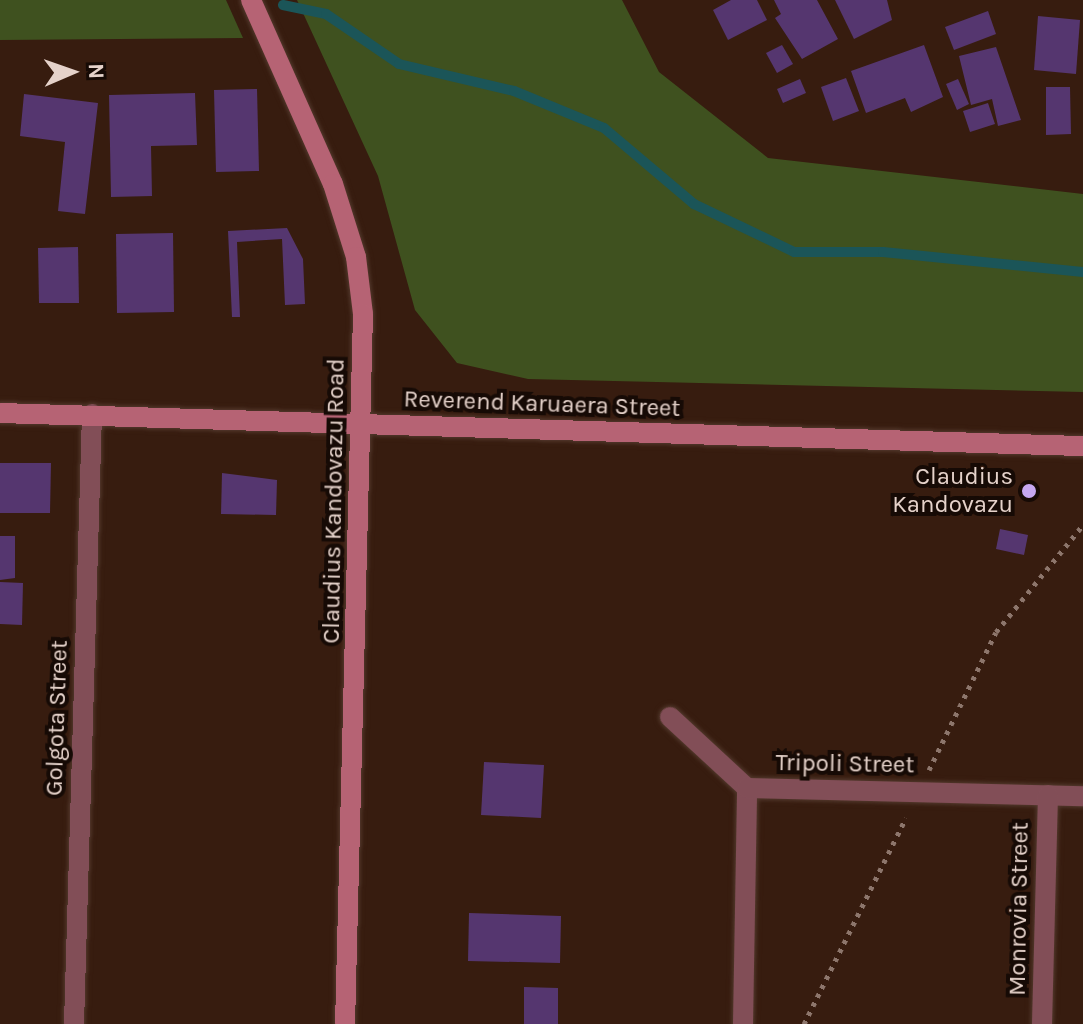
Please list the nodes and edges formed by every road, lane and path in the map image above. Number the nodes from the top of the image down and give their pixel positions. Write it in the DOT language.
graph roads {
  1 [pos="251,0"];
  2 [pos="0,413"];
  3 [pos="92,414"];
  4 [pos="363,425"];
  5 [pos="1083,446"];
  6 [pos="670,717"];
  7 [pos="747,788"];
  8 [pos="1048,795"];
  9 [pos="1083,796"];
  10 [pos="74,1024"];
  11 [pos="345,1024"];
  12 [pos="743,1024"];
  13 [pos="1042,1024"];
  1 -- 4 [label="street, Claudius Kandovazu Road"];
  2 -- 3 [label="street, Reverend Karuaera Street"];
  3 -- 4 [label="street, Reverend Karuaera Street"];
  3 -- 10 [label="street, Golgota Street"];
  4 -- 5 [label="street, Reverend Karuaera Street"];
  4 -- 11 [label="street, Claudius Kandovazu Road"];
  6 -- 7 [label="street"];
  7 -- 8 [label="street, Tripoli Street"];
  7 -- 12 [label="street, Tripoli Street"];
  8 -- 9 [label="street, Tripoli Street"];
  8 -- 13 [label="street, Monrovia Street"];
}
